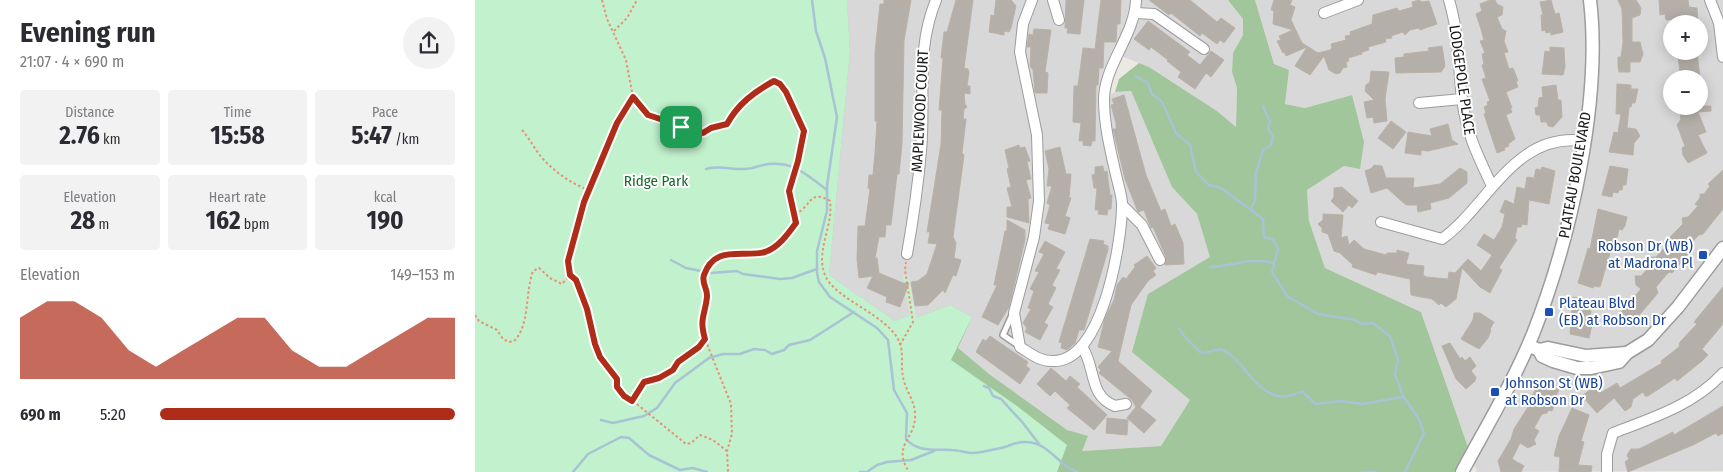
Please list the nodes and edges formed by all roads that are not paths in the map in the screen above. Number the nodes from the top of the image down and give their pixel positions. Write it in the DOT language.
graph roads {
  1 [pos="936,0"];
  2 [pos="1032,0"];
  3 [pos="1053,0"];
  4 [pos="1136,0"];
  5 [pos="1358,0"];
  6 [pos="1449,0"];
  7 [pos="1590,0"];
  8 [pos="1710,0"];
  9 [pos="1136,12"];
  10 [pos="1324,13"];
  11 [pos="1059,20"];
  12 [pos="1204,48"];
  13 [pos="1723,57"];
  14 [pos="1462,99"];
  15 [pos="1419,103"];
  16 [pos="1584,141"];
  17 [pos="1492,186"];
  18 [pos="1123,206"];
  19 [pos="1381,222"];
  20 [pos="1723,248"];
  21 [pos="907,254"];
  22 [pos="1160,260"];
  23 [pos="1014,313"];
  24 [pos="1021,347"];
  25 [pos="1082,347"];
  26 [pos="1534,348"];
  27 [pos="1723,373"];
  28 [pos="1126,404"];
  29 [pos="1462,472"];
  30 [pos="1607,472"];
  1 -- 21 [label="street, MAPLEWOOD COURT"];
  2 -- 23 [label="street"];
  3 -- 11 [label="street"];
  4 -- 9 [label="street"];
  5 -- 10 [label="street"];
  6 -- 14 [label="street, LODGEPOLE PLACE"];
  7 -- 16 [label="street, PLATEAU BOULEVARD"];
  8 -- 13 [label="street"];
  9 -- 12 [label="street"];
  9 -- 18 [label="street"];
  14 -- 15 [label="street"];
  14 -- 17 [label="street, LODGEPOLE PLACE"];
  16 -- 17 [label="street"];
  16 -- 26 [label="street, PLATEAU BOULEVARD"];
  17 -- 19 [label="street"];
  18 -- 22 [label="street"];
  18 -- 25 [label="street"];
  20 -- 26 [label="street"];
  23 -- 24 [label="street"];
  23 -- 24 [label="lane"];
  24 -- 25 [label="street"];
  25 -- 28 [label="street"];
  26 -- 29 [label="street, PLATEAU BOULEVARD"];
  27 -- 30 [label="street"];
}
